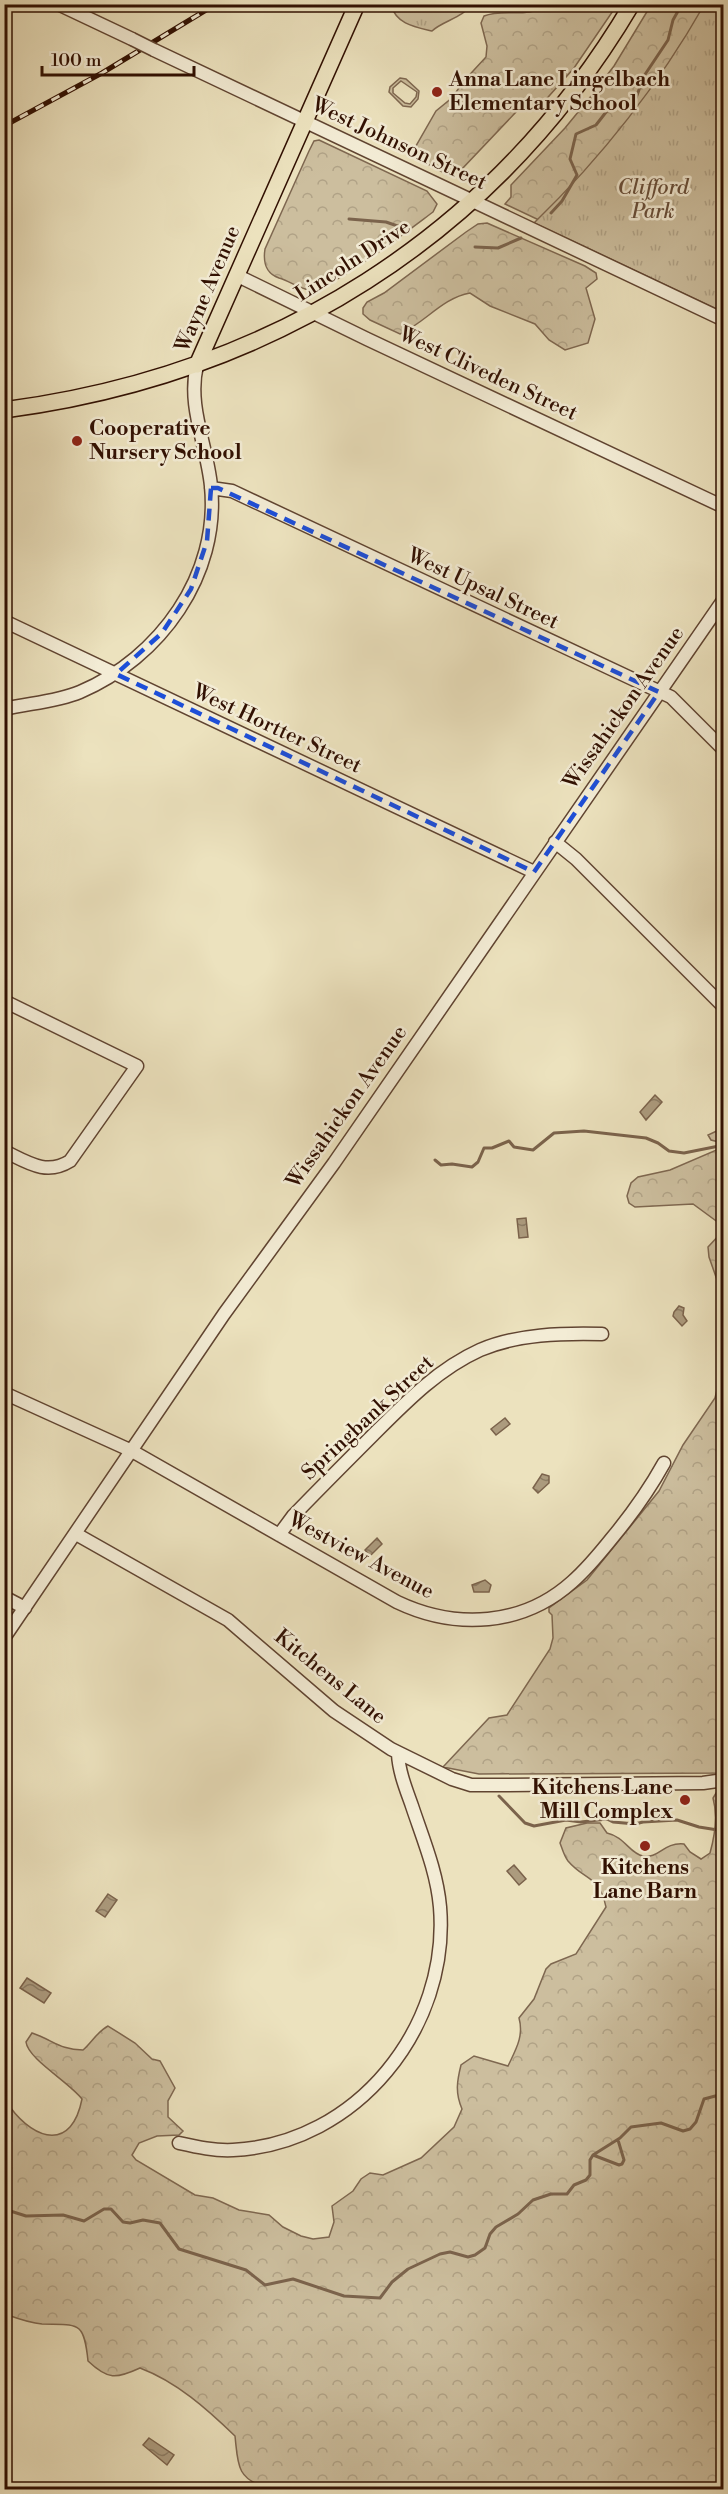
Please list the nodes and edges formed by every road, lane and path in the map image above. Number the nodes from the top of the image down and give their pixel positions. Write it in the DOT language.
graph roads {
  1 [pos="357,4"];
  2 [pos="632,4"];
  3 [pos="62,5"];
  4 [pos="305,121"];
  5 [pos="473,200"];
  6 [pos="236,275"];
  7 [pos="315,313"];
  8 [pos="723,320"];
  9 [pos="197,365"];
  10 [pos="4,410"];
  11 [pos="211,488"];
  12 [pos="723,507"];
  13 [pos="723,599"];
  14 [pos="4,621"];
  15 [pos="116,674"];
  16 [pos="659,692"];
  17 [pos="4,709"];
  18 [pos="723,750"];
  19 [pos="555,842"];
  20 [pos="534,872"];
  21 [pos="4,1001"];
  22 [pos="723,1007"];
  23 [pos="4,1151"];
  24 [pos="602,1334"];
  25 [pos="4,1393"];
  26 [pos="132,1451"];
  27 [pos="664,1463"];
  28 [pos="76,1534"];
  29 [pos="279,1535"];
  30 [pos="4,1598"];
  31 [pos="25,1608"];
  32 [pos="4,1638"];
  33 [pos="398,1754"];
  34 [pos="723,1780"];
  35 [pos="179,2143"];
  1 -- 4 [label="main road, Wayne Avenue"];
  2 -- 5 [label="main road, Lincoln Drive"];
  3 -- 4 [label="street, West Johnson Street, bridge"];
  4 -- 5 [label="street, West Johnson Street"];
  4 -- 6 [label="main road, Wayne Avenue"];
  5 -- 7 [label="main road, Lincoln Drive"];
  5 -- 8 [label="street, West Johnson Street"];
  6 -- 7 [label="street, West Cliveden Street"];
  6 -- 9 [label="main road, Wayne Avenue"];
  7 -- 9 [label="main road, Lincoln Drive"];
  7 -- 12 [label="street, West Cliveden Street"];
  9 -- 10 [label="main road, Lincoln Drive"];
  9 -- 11 [label="street, Wayne Avenue"];
  11 -- 15 [label="street, Wayne Avenue"];
  11 -- 16 [label="street, West Upsal Street"];
  13 -- 16 [label="street, Wissahickon Avenue"];
  14 -- 15 [label="street, West Hortter Street"];
  15 -- 17 [label="street, Wayne Avenue"];
  15 -- 20 [label="street, West Hortter Street"];
  16 -- 18 [label="street, West Upsal Street"];
  16 -- 19 [label="street, Wissahickon Avenue"];
  19 -- 20 [label="street, Wissahickon Avenue"];
  19 -- 22 [label="street"];
  20 -- 26 [label="street, Wissahickon Avenue"];
  21 -- 23 [label="street"];
  24 -- 29 [label="street, Springbank Street"];
  25 -- 26 [label="street, Westview Avenue"];
  26 -- 28 [label="street, Wissahickon Avenue"];
  26 -- 29 [label="street, Westview Avenue"];
  27 -- 29 [label="street, Westview Avenue"];
  28 -- 31 [label="street, Wissahickon Avenue"];
  28 -- 33 [label="street, Kitchens Lane"];
  30 -- 31 [label="street"];
  31 -- 32 [label="street, Wissahickon Avenue"];
  33 -- 34 [label="street, Kitchens Lane"];
  33 -- 35 [label="street"];
}
